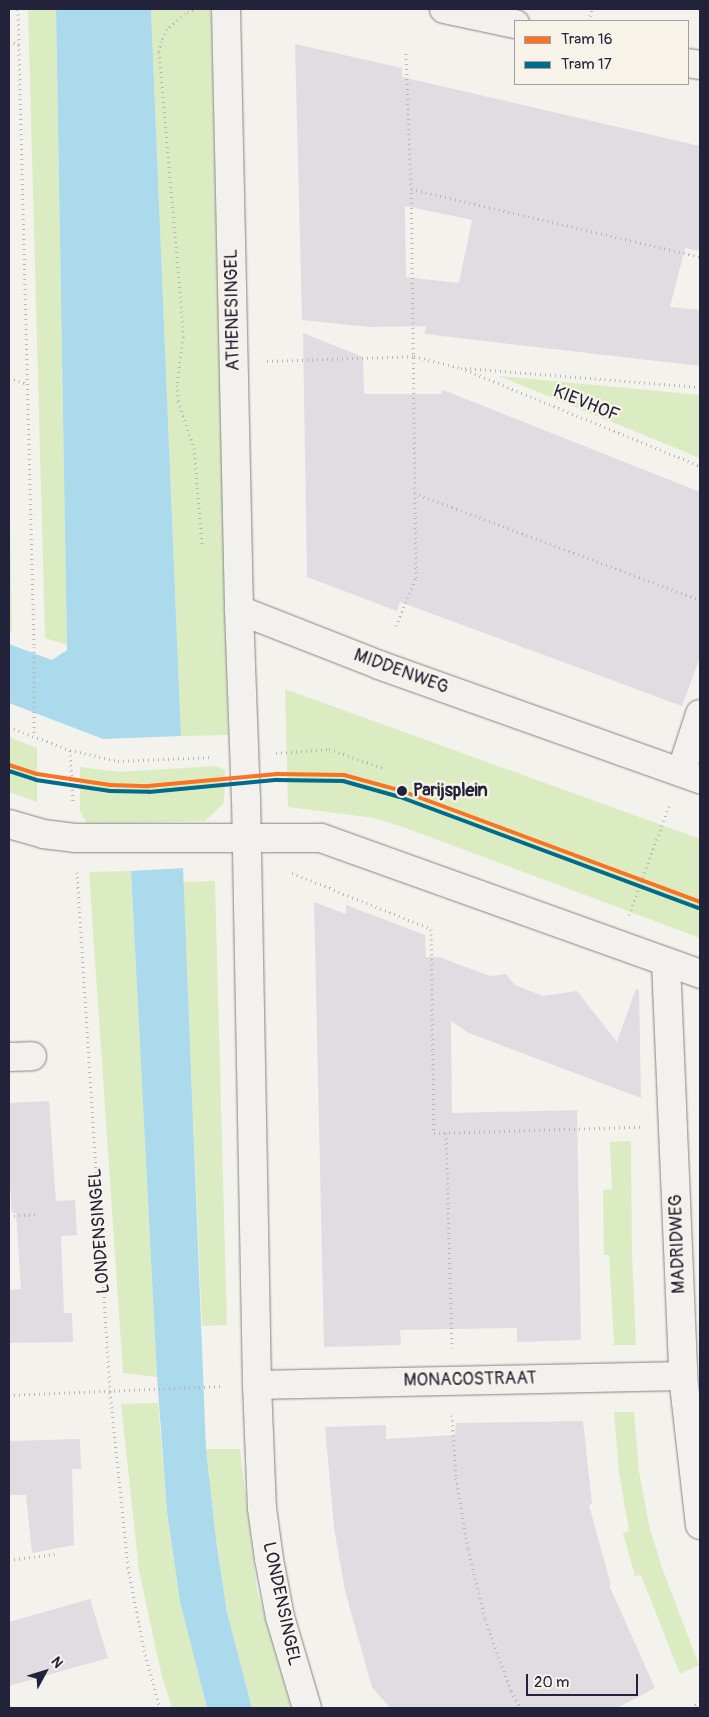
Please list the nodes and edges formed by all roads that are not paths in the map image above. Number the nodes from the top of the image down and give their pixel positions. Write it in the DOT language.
graph roads {
  1 [pos="226,9"];
  2 [pos="444,9"];
  3 [pos="514,24"];
  4 [pos="238,610"];
  5 [pos="700,714"];
  6 [pos="691,776"];
  7 [pos="9,824"];
  8 [pos="247,847"];
  9 [pos="666,962"];
  10 [pos="700,974"];
  11 [pos="683,1376"];
  12 [pos="257,1385"];
  13 [pos="700,1525"];
  14 [pos="307,1708"];
  1 -- 4 [label="street, ATHENESINGEL"];
  2 -- 3 [label="street"];
  4 -- 6 [label="street, MIDDENWEG"];
  4 -- 8 [label="street"];
  5 -- 6 [label="street"];
  7 -- 8 [label="street"];
  8 -- 9 [label="street"];
  8 -- 12 [label="street, LONDENSINGEL"];
  9 -- 10 [label="street"];
  9 -- 11 [label="street, MADRIDWEG"];
  11 -- 12 [label="street, MONACOSTRAAT"];
  11 -- 13 [label="street, MADRIDWEG"];
  12 -- 14 [label="street, LONDENSINGEL"];
}
